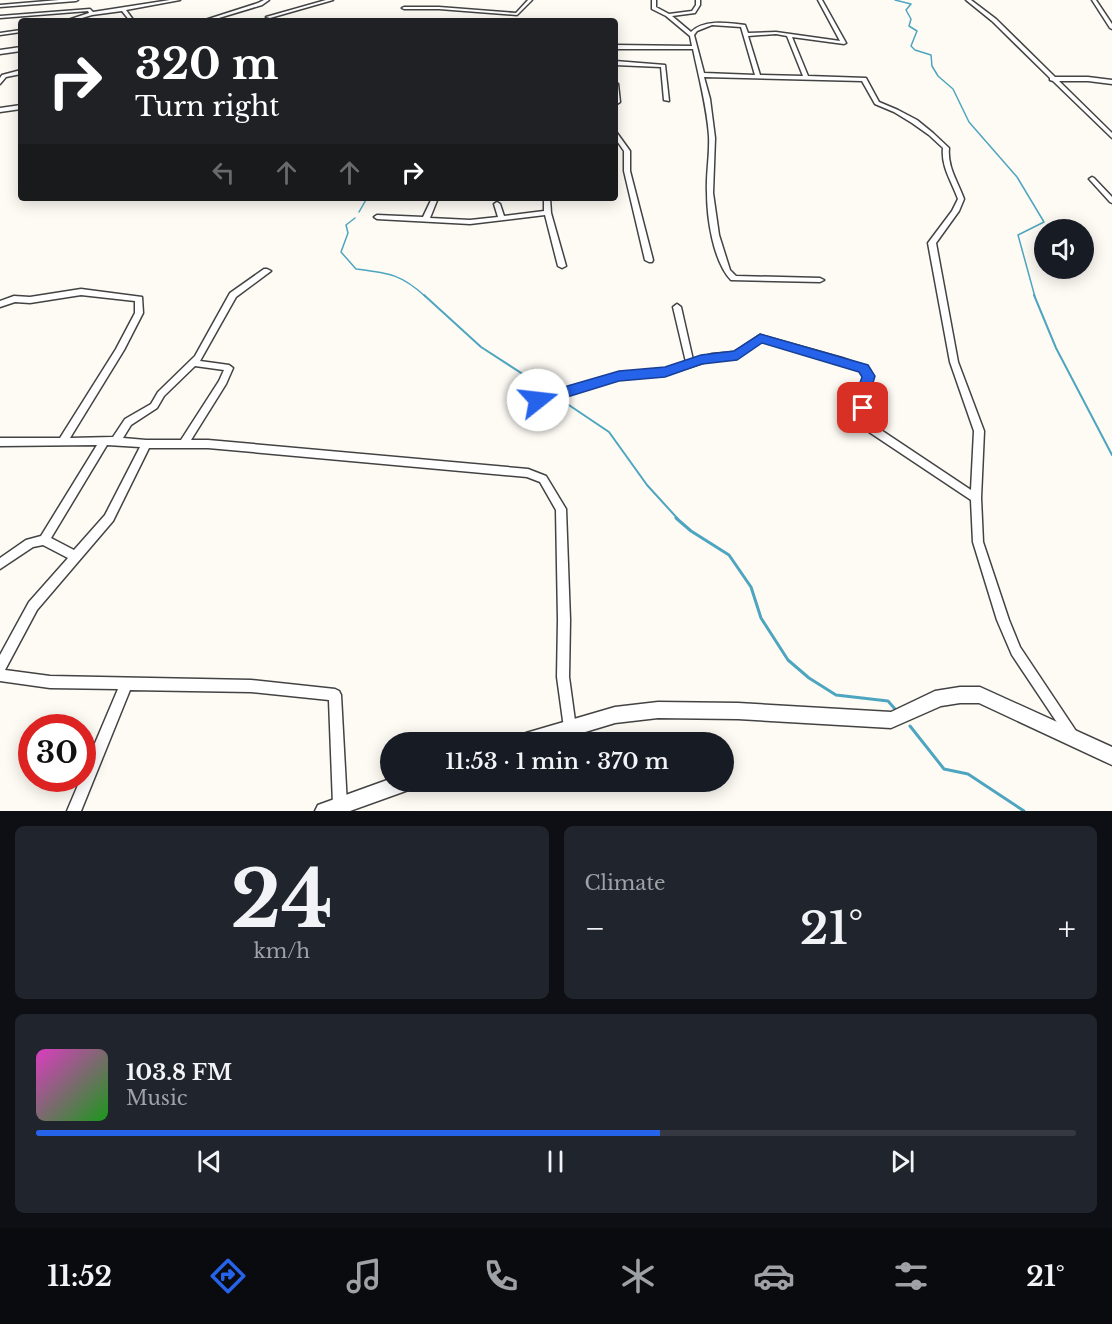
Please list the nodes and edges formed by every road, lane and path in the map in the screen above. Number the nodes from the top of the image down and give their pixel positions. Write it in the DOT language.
graph roads {
  1 [pos="76,0"];
  2 [pos="178,0"];
  3 [pos="267,0"];
  4 [pos="331,0"];
  5 [pos="530,0"];
  6 [pos="654,0"];
  7 [pos="698,0"];
  8 [pos="820,0"];
  9 [pos="968,0"];
  10 [pos="1094,0"];
  11 [pos="143,3"];
  12 [pos="0,6"];
  13 [pos="404,8"];
  14 [pos="123,9"];
  15 [pos="92,14"];
  16 [pos="517,14"];
  17 [pos="668,15"];
  18 [pos="0,17"];
  19 [pos="268,17"];
  20 [pos="78,18"];
  21 [pos="130,18"];
  22 [pos="214,18"];
  23 [pos="516,18"];
  24 [pos="1112,28"];
  25 [pos="18,31"];
  26 [pos="0,34"];
  27 [pos="692,35"];
  28 [pos="746,35"];
  29 [pos="789,35"];
  30 [pos="618,46"];
  31 [pos="695,48"];
  32 [pos="18,49"];
  33 [pos="0,52"];
  34 [pos="618,63"];
  35 [pos="18,73"];
  36 [pos="702,75"];
  37 [pos="758,77"];
  38 [pos="806,77"];
  39 [pos="1052,79"];
  40 [pos="0,81"];
  41 [pos="1112,82"];
  42 [pos="667,100"];
  43 [pos="18,107"];
  44 [pos="0,110"];
  45 [pos="1112,136"];
  46 [pos="618,138"];
  47 [pos="618,171"];
  48 [pos="627,171"];
  49 [pos="1092,179"];
  50 [pos="434,201"];
  51 [pos="547,201"];
  52 [pos="1112,201"];
  53 [pos="497,204"];
  54 [pos="548,213"];
  55 [pos="377,217"];
  56 [pos="426,219"];
  57 [pos="502,219"];
  58 [pos="649,260"];
  59 [pos="562,266"];
  60 [pos="267,271"];
  61 [pos="820,280"];
  62 [pos="0,304"];
  63 [pos="677,308"];
  64 [pos="194,363"];
  65 [pos="690,363"];
  66 [pos="538,400"];
  67 [pos="116,441"];
  68 [pos="0,442"];
  69 [pos="62,442"];
  70 [pos="103,442"];
  71 [pos="184,443"];
  72 [pos="146,444"];
  73 [pos="976,498"];
  74 [pos="44,540"];
  75 [pos="75,556"];
  76 [pos="0,564"];
  77 [pos="0,667"];
  78 [pos="0,675"];
  79 [pos="126,684"];
  80 [pos="570,728"];
  81 [pos="557,732"];
  82 [pos="1073,736"];
  83 [pos="1112,756"];
  84 [pos="380,792"];
  85 [pos="332,808"];
  86 [pos="74,811"];
  1 -- 12 [label="street"];
  2 -- 11 [label="street"];
  3 -- 22 [label="street"];
  4 -- 19 [label="street"];
  5 -- 16 [label="street"];
  6 -- 17 [label="street"];
  7 -- 17 [label="street"];
  8 -- 29 [label="street"];
  9 -- 39 [label="street"];
  10 -- 24 [label="street"];
  11 -- 14 [label="street"];
  13 -- 16 [label="street"];
  14 -- 15 [label="street"];
  14 -- 21 [label="street"];
  15 -- 18 [label="street"];
  15 -- 20 [label="street"];
  16 -- 23 [label="street"];
  17 -- 27 [label="street"];
  25 -- 26 [label="street"];
  27 -- 28 [label="street"];
  27 -- 31 [label="street"];
  28 -- 29 [label="street"];
  28 -- 37 [label="street"];
  29 -- 38 [label="street"];
  30 -- 31 [label="street"];
  31 -- 36 [label="street"];
  32 -- 33 [label="street"];
  34 -- 42 [label="street"];
  35 -- 40 [label="street"];
  36 -- 37 [label="street"];
  36 -- 61 [label="street"];
  37 -- 38 [label="street"];
  38 -- 73 [label="street"];
  39 -- 41 [label="street"];
  39 -- 45 [label="street"];
  43 -- 44 [label="street"];
  46 -- 48 [label="street"];
  47 -- 48 [label="street"];
  48 -- 58 [label="street"];
  49 -- 52 [label="street"];
  50 -- 56 [label="street"];
  51 -- 54 [label="street"];
  53 -- 57 [label="street"];
  54 -- 57 [label="street"];
  54 -- 59 [label="street"];
  55 -- 56 [label="street"];
  56 -- 57 [label="street"];
  60 -- 64 [label="street"];
  62 -- 69 [label="street"];
  63 -- 65 [label="street"];
  64 -- 67 [label="street"];
  64 -- 71 [label="street"];
  65 -- 66 [label="street"];
  65 -- 73 [label="street"];
  67 -- 70 [label="street"];
  67 -- 72 [label="street"];
  68 -- 69 [label="street"];
  69 -- 70 [label="street"];
  70 -- 74 [label="street"];
  71 -- 72 [label="street"];
  71 -- 80 [label="street"];
  72 -- 75 [label="street"];
  73 -- 82 [label="street"];
  74 -- 75 [label="street"];
  74 -- 76 [label="street"];
  75 -- 77 [label="street"];
  78 -- 79 [label="street"];
  79 -- 85 [label="street"];
  79 -- 86 [label="street"];
  80 -- 81 [label="street"];
  80 -- 82 [label="street"];
  82 -- 83 [label="street"];
  84 -- 85 [label="street"];
}
